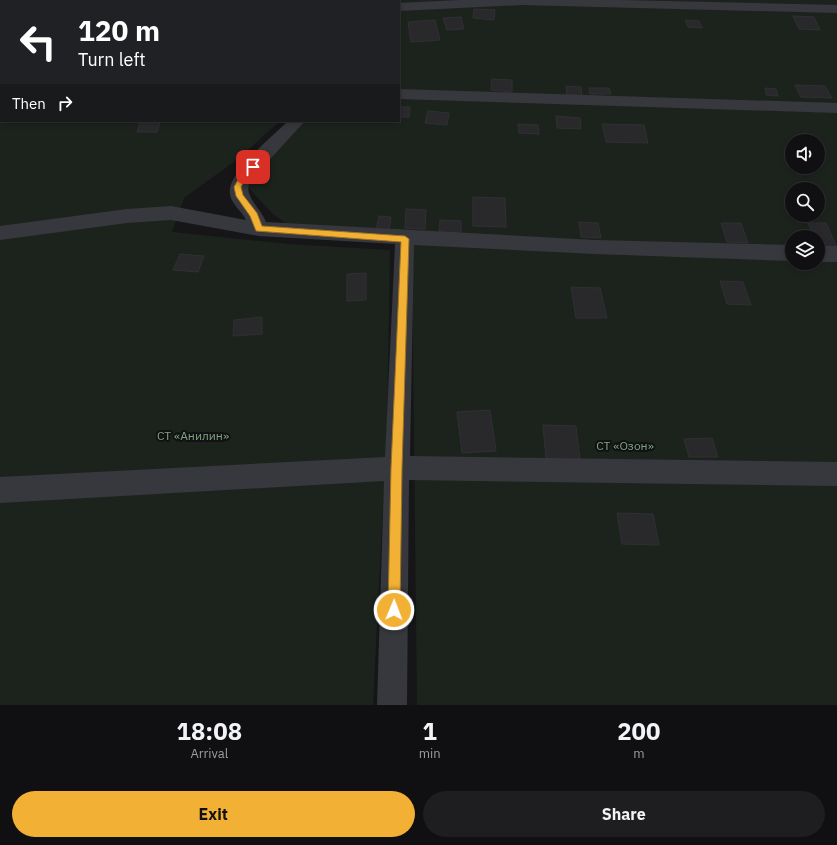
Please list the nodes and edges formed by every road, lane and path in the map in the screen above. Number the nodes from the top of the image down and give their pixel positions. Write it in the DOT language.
graph roads {
  1 [pos="400,7"];
  2 [pos="837,9"];
  3 [pos="400,94"];
  4 [pos="837,108"];
  5 [pos="296,122"];
  6 [pos="259,229"];
  7 [pos="0,233"];
  8 [pos="405,239"];
  9 [pos="785,253"];
  10 [pos="825,254"];
  11 [pos="837,254"];
  12 [pos="397,468"];
  13 [pos="837,474"];
  14 [pos="0,490"];
  15 [pos="392,705"];
  1 -- 2 [label="street"];
  3 -- 4 [label="street"];
  5 -- 6 [label="street"];
  6 -- 7 [label="street"];
  6 -- 8 [label="street"];
  8 -- 9 [label="street"];
  8 -- 12 [label="street"];
  10 -- 11 [label="street"];
  12 -- 13 [label="street"];
  12 -- 14 [label="street"];
  12 -- 15 [label="street"];
}
